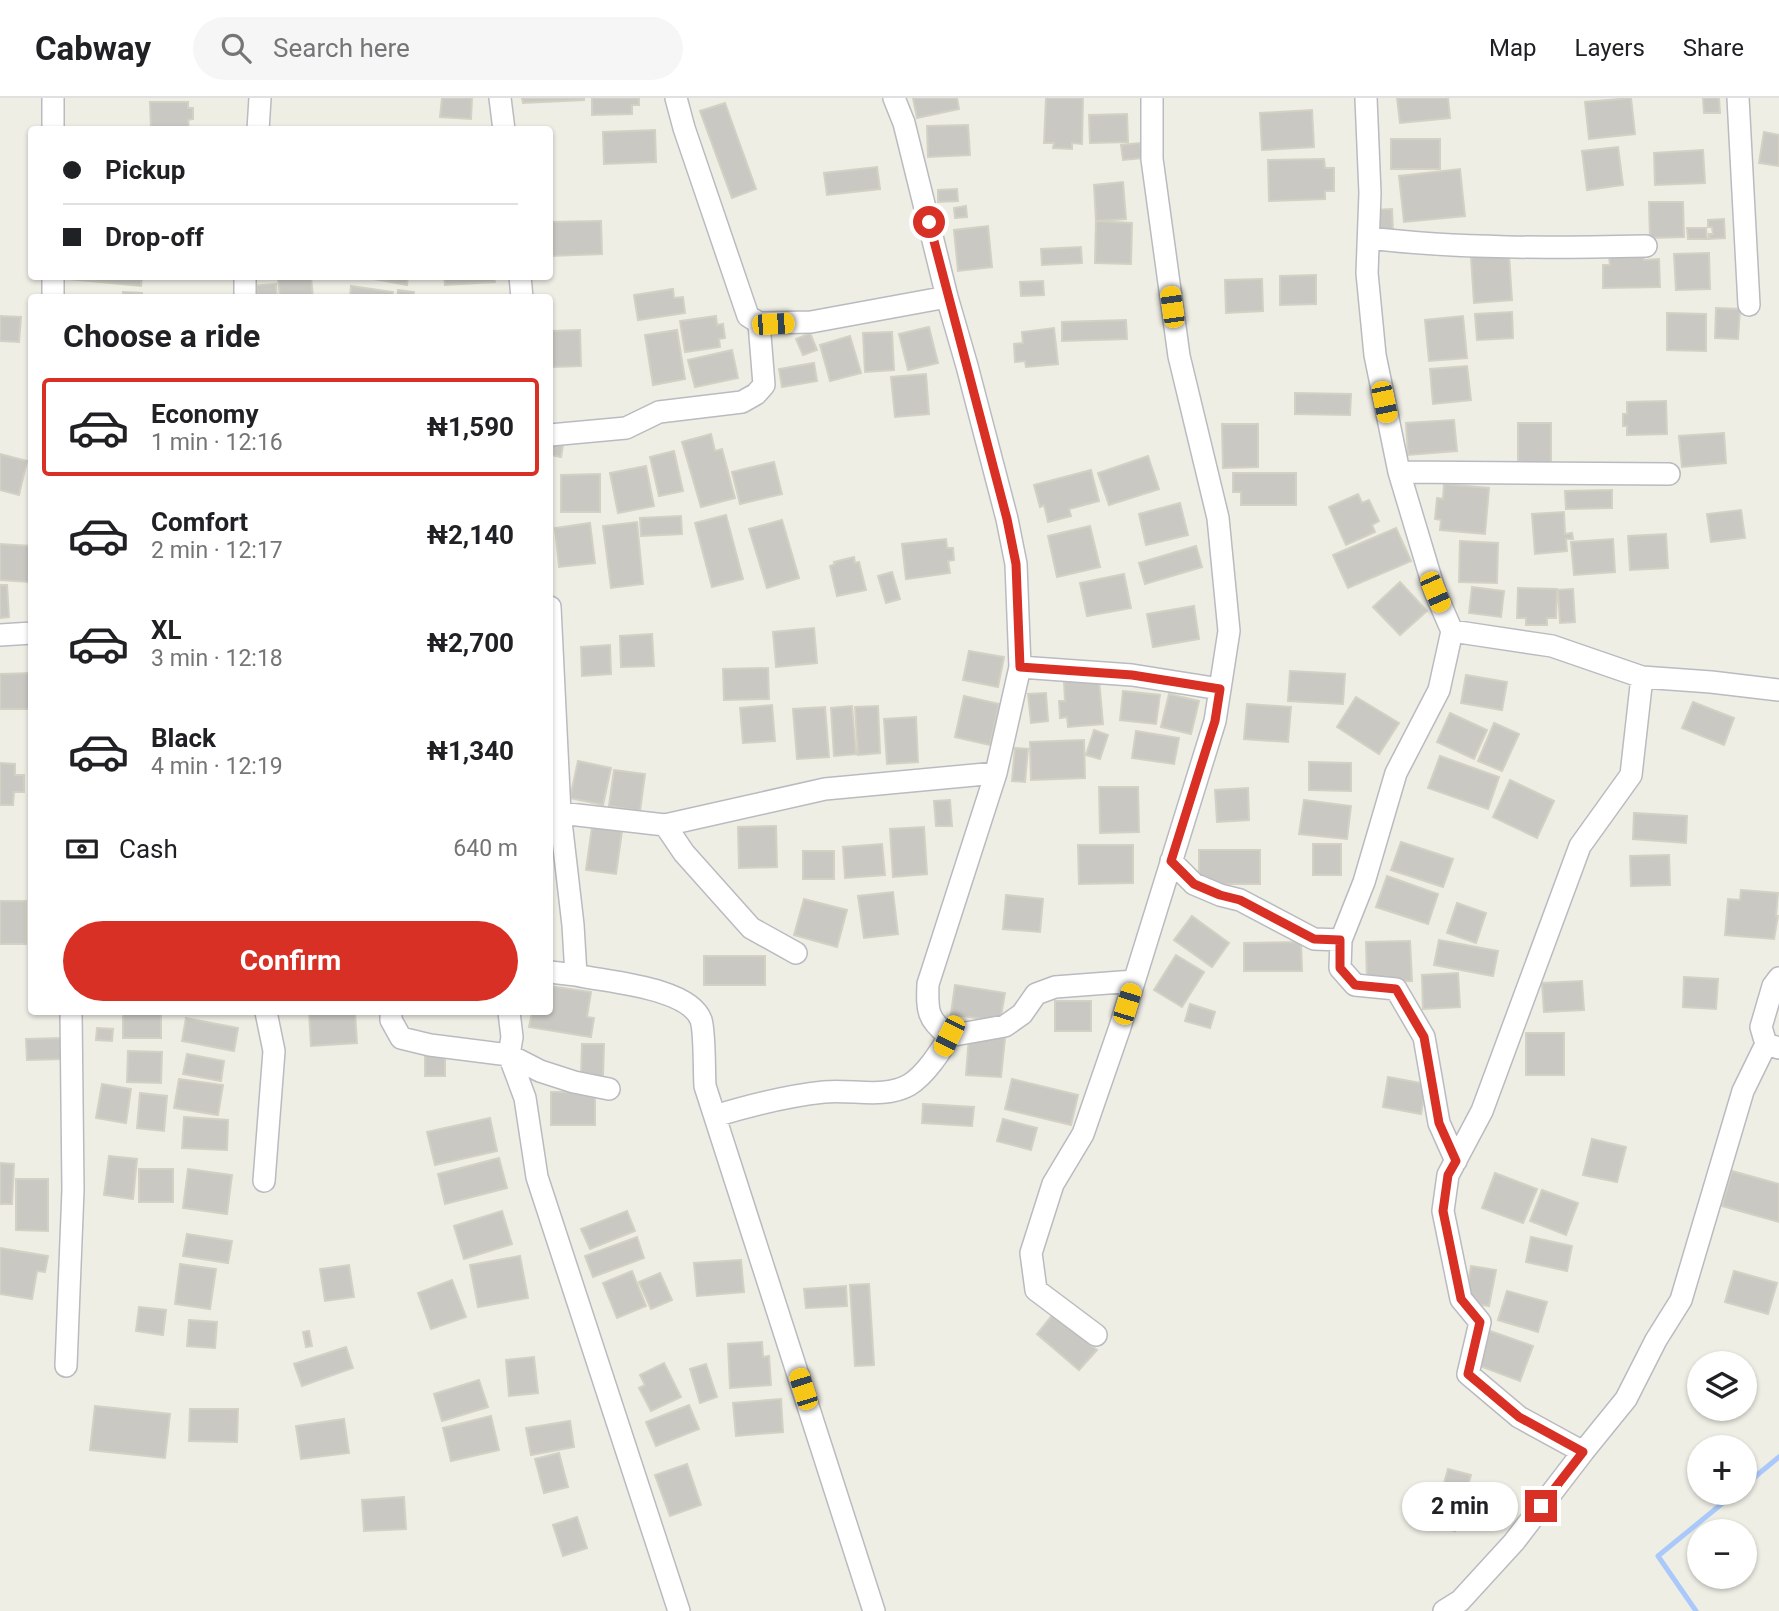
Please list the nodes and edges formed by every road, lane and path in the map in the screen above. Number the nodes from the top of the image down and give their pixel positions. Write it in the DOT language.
graph roads {
  1 [pos="53,98"];
  2 [pos="260,98"];
  3 [pos="500,98"];
  4 [pos="676,98"];
  5 [pos="894,98"];
  6 [pos="1152,98"];
  7 [pos="1366,98"];
  8 [pos="1738,98"];
  9 [pos="53,126"];
  10 [pos="258,126"];
  11 [pos="504,126"];
  12 [pos="1369,238"];
  13 [pos="1646,246"];
  14 [pos="947,297"];
  15 [pos="1749,305"];
  16 [pos="759,323"];
  17 [pos="553,435"];
  18 [pos="1399,472"];
  19 [pos="1669,474"];
  20 [pos="1452,631"];
  21 [pos="28,633"];
  22 [pos="0,635"];
  23 [pos="1020,667"];
  24 [pos="553,669"];
  25 [pos="1642,677"];
  26 [pos="1220,689"];
  27 [pos="1779,690"];
  28 [pos="996,773"];
  29 [pos="560,813"];
  30 [pos="665,825"];
  31 [pos="1171,861"];
  32 [pos="1340,940"];
  33 [pos="796,953"];
  34 [pos="553,972"];
  35 [pos="576,975"];
  36 [pos="1779,978"];
  37 [pos="1134,981"];
  38 [pos="71,1015"];
  39 [pos="267,1015"];
  40 [pos="391,1015"];
  41 [pos="509,1015"];
  42 [pos="949,1036"];
  43 [pos="1773,1046"];
  44 [pos="509,1055"];
  45 [pos="609,1089"];
  46 [pos="715,1116"];
  47 [pos="1456,1161"];
  48 [pos="264,1181"];
  49 [pos="1096,1335"];
  50 [pos="66,1366"];
  51 [pos="1583,1452"];
  52 [pos="679,1611"];
  53 [pos="874,1611"];
  54 [pos="1444,1611"];
  1 -- 9 [label="street"];
  2 -- 10 [label="street"];
  3 -- 11 [label="street"];
  4 -- 16 [label="street"];
  5 -- 14 [label="street"];
  6 -- 26 [label="street"];
  7 -- 12 [label="street"];
  8 -- 15 [label="street"];
  12 -- 13 [label="street"];
  12 -- 18 [label="street"];
  14 -- 16 [label="street"];
  14 -- 23 [label="street"];
  16 -- 17 [label="street"];
  18 -- 19 [label="street"];
  18 -- 20 [label="street"];
  20 -- 25 [label="street"];
  20 -- 32 [label="street"];
  21 -- 22 [label="street"];
  23 -- 26 [label="street"];
  23 -- 28 [label="street"];
  24 -- 29 [label="street"];
  25 -- 27 [label="street"];
  25 -- 47 [label="street"];
  26 -- 31 [label="street"];
  28 -- 30 [label="street"];
  28 -- 42 [label="street"];
  29 -- 30 [label="street"];
  29 -- 35 [label="street"];
  30 -- 33 [label="street"];
  31 -- 32 [label="street"];
  31 -- 37 [label="street"];
  32 -- 47 [label="street"];
  34 -- 35 [label="street"];
  35 -- 46 [label="street"];
  36 -- 43 [label="street"];
  37 -- 42 [label="street"];
  37 -- 49 [label="street"];
  38 -- 50 [label="street"];
  39 -- 48 [label="street"];
  40 -- 44 [label="street"];
  41 -- 44 [label="street"];
  42 -- 46 [label="street"];
  43 -- 51 [label="street"];
  44 -- 45 [label="street"];
  44 -- 52 [label="street"];
  46 -- 53 [label="street"];
  47 -- 51 [label="street"];
  51 -- 54 [label="street"];
}
